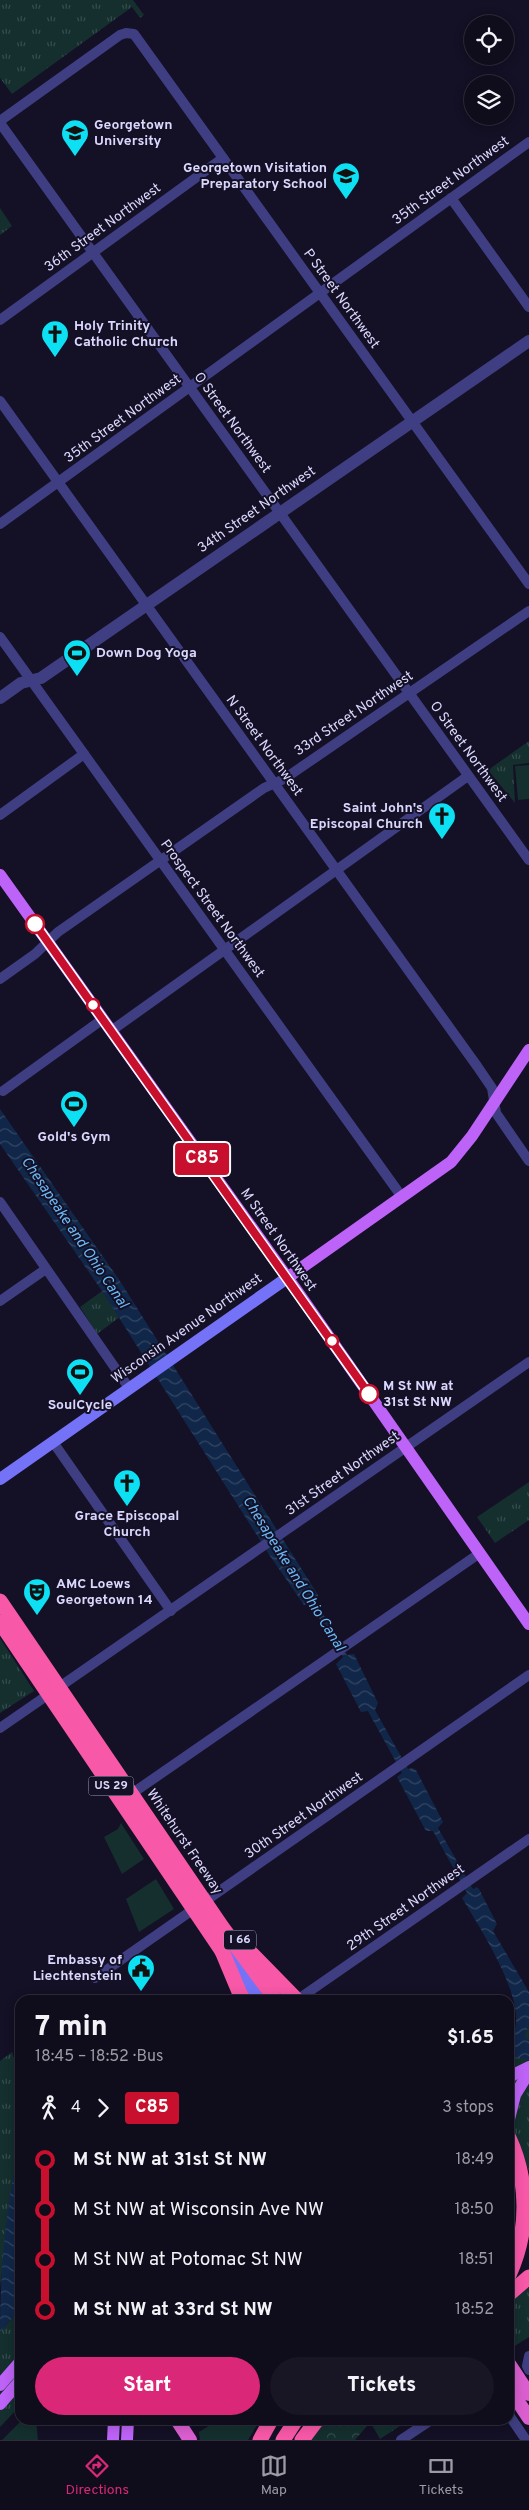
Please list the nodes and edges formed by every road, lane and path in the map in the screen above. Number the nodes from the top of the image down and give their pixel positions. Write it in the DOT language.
graph roads {
  1 [pos="0,122"];
  2 [pos="529,142"];
  3 [pos="223,158"];
  4 [pos="451,198"];
  5 [pos="93,252"];
  6 [pos="319,293"];
  7 [pos="529,307"];
  8 [pos="0,320"];
  9 [pos="529,341"];
  10 [pos="190,388"];
  11 [pos="0,401"];
  12 [pos="412,422"];
  13 [pos="58,482"];
  14 [pos="280,513"];
  15 [pos="0,524"];
  16 [pos="529,584"];
  17 [pos="147,605"];
  18 [pos="529,611"];
  19 [pos="0,637"];
  20 [pos="31,680"];
  21 [pos="409,694"];
  22 [pos="0,698"];
  23 [pos="84,754"];
  24 [pos="468,776"];
  25 [pos="274,783"];
  26 [pos="0,815"];
  27 [pos="160,860"];
  28 [pos="529,860"];
  29 [pos="337,871"];
  30 [pos="0,875"];
  31 [pos="48,942"];
  32 [pos="225,950"];
  33 [pos="0,980"];
  34 [pos="104,1019"];
  35 [pos="112,1031"];
  36 [pos="529,1050"];
  37 [pos="3,1091"];
  38 [pos="494,1104"];
  39 [pos="529,1161"];
  40 [pos="402,1197"];
  41 [pos="0,1202"];
  42 [pos="46,1269"];
  43 [pos="287,1278"];
  44 [pos="0,1301"];
  45 [pos="529,1362"];
  46 [pos="129,1388"];
  47 [pos="53,1442"];
  48 [pos="406,1447"];
  49 [pos="0,1479"];
  50 [pos="480,1553"];
  51 [pos="0,1601"];
  52 [pos="0,1610"];
  53 [pos="171,1611"];
  54 [pos="0,1622"];
  55 [pos="529,1624"];
  56 [pos="529,1675"];
  57 [pos="54,1691"];
  58 [pos="0,1728"];
  59 [pos="126,1797"];
  60 [pos="529,1838"];
  61 [pos="187,1877"];
  62 [pos="200,1905"];
  63 [pos="94,1978"];
  64 [pos="240,1995"];
  65 [pos="256,1995"];
  66 [pos="272,1995"];
  67 [pos="292,1995"];
  68 [pos="304,1995"];
  69 [pos="529,2067"];
  70 [pos="529,2072"];
  71 [pos="514,2074"];
  72 [pos="514,2099"];
  73 [pos="514,2150"];
  74 [pos="514,2265"];
  75 [pos="529,2277"];
  76 [pos="514,2290"];
  77 [pos="529,2356"];
  78 [pos="15,2368"];
  79 [pos="529,2370"];
  80 [pos="514,2372"];
  81 [pos="0,2385"];
  82 [pos="15,2387"];
  83 [pos="529,2394"];
  84 [pos="514,2396"];
  85 [pos="0,2404"];
  86 [pos="529,2418"];
  87 [pos="514,2422"];
  88 [pos="126,2425"];
  89 [pos="180,2425"];
  90 [pos="268,2425"];
  91 [pos="293,2425"];
  92 [pos="313,2425"];
  93 [pos="422,2425"];
  94 [pos="127,2440"];
  95 [pos="190,2440"];
  96 [pos="260,2440"];
  97 [pos="284,2440"];
  98 [pos="302,2440"];
  99 [pos="400,2440"];
  100 [pos="526,2440"];
  1 -- 3 [label="street, P Street Northwest"];
  1 -- 5 [label="street, O Street Northwest"];
  2 -- 4 [label="street, 35th Street Northwest"];
  3 -- 5 [label="street, 36th Street Northwest"];
  3 -- 6 [label="street, P Street Northwest"];
  4 -- 6 [label="street, 35th Street Northwest"];
  4 -- 7 [label="street"];
  5 -- 8 [label="street, 36th Street Northwest"];
  5 -- 10 [label="street, O Street Northwest"];
  6 -- 10 [label="street, 35th Street Northwest"];
  6 -- 12 [label="street, P Street Northwest"];
  9 -- 12 [label="street, 34th Street Northwest"];
  10 -- 13 [label="street, 35th Street Northwest"];
  10 -- 14 [label="street, O Street Northwest"];
  11 -- 13 [label="street, N Street Northwest"];
  12 -- 14 [label="street, 34th Street Northwest"];
  12 -- 16 [label="street, P Street Northwest"];
  13 -- 15 [label="street, 35th Street Northwest"];
  13 -- 17 [label="street, N Street Northwest"];
  14 -- 17 [label="street, 34th Street Northwest"];
  14 -- 21 [label="street, O Street Northwest"];
  17 -- 20 [label="street, 34th Street Northwest"];
  17 -- 25 [label="street, N Street Northwest"];
  18 -- 21 [label="street, 33rd Street Northwest"];
  19 -- 20 [label="street, Prospect Street Northwest"];
  20 -- 22 [label="street, 34th Street Northwest"];
  20 -- 23 [label="street, Prospect Street Northwest"];
  21 -- 24 [label="street, O Street Northwest"];
  21 -- 25 [label="street, 33rd Street Northwest"];
  23 -- 26 [label="street"];
  23 -- 27 [label="street, Prospect Street Northwest"];
  24 -- 28 [label="street, O Street Northwest"];
  24 -- 29 [label="street"];
  25 -- 27 [label="street, 33rd Street Northwest"];
  25 -- 29 [label="street, N Street Northwest"];
  27 -- 31 [label="street, 33rd Street Northwest"];
  27 -- 32 [label="street, Prospect Street Northwest"];
  29 -- 32 [label="street"];
  29 -- 38 [label="street, N Street Northwest"];
  30 -- 31 [label="main road, M Street Northwest"];
  31 -- 33 [label="street, 33rd Street Northwest"];
  31 -- 34 [label="main road, M Street Northwest"];
  32 -- 35 [label="street"];
  32 -- 40 [label="street, Prospect Street Northwest"];
  34 -- 35 [label="main road, M Street Northwest"];
  34 -- 37 [label="street"];
  35 -- 43 [label="main road, M Street Northwest"];
  36 -- 38 [label="main road, Wisconsin Avenue Northwest"];
  38 -- 39 [label="street, N Street Northwest"];
  38 -- 40 [label="main road, Wisconsin Avenue Northwest"];
  40 -- 43 [label="main road, Wisconsin Avenue Northwest"];
  41 -- 42 [label="street"];
  42 -- 44 [label="street"];
  42 -- 46 [label="street"];
  43 -- 46 [label="main road, Wisconsin Avenue Northwest"];
  43 -- 48 [label="main road, M Street Northwest"];
  45 -- 48 [label="street, 31st Street Northwest"];
  46 -- 47 [label="main road, Wisconsin Avenue Northwest"];
  47 -- 49 [label="main road, Wisconsin Avenue Northwest"];
  47 -- 53 [label="street"];
  48 -- 50 [label="main road, M Street Northwest"];
  48 -- 53 [label="street, 31st Street Northwest"];
  50 -- 55 [label="main road, M Street Northwest"];
  50 -- 59 [label="street"];
  51 -- 61 [label="highway, Whitehurst Freeway / US 29, bridge"];
  52 -- 57 [label="main road"];
  53 -- 57 [label="street, 31st Street Northwest"];
  54 -- 64 [label="highway, US 29, bridge"];
  56 -- 62 [label="street, 30th Street Northwest"];
  57 -- 58 [label="street, 31st Street Northwest"];
  57 -- 59 [label="main road"];
  59 -- 62 [label="main road"];
  60 -- 68 [label="street, 29th Street Northwest"];
  61 -- 66 [label="highway, Whitehurst Freeway / US 29, bridge"];
  61 -- 67 [label="highway, I 66, bridge"];
  62 -- 63 [label="street, 30th Street Northwest"];
  62 -- 65 [label="main road"];
  69 -- 71 [label="main road"];
  70 -- 72 [label="main road"];
  73 -- 74 [label="highway"];
  75 -- 76 [label="highway"];
  77 -- 79 [label="street"];
  78 -- 81 [label="main road"];
  80 -- 83 [label="highway"];
  82 -- 85 [label="main road"];
  84 -- 86 [label="highway"];
  87 -- 100 [label="street"];
  88 -- 94 [label="main road"];
  89 -- 95 [label="highway"];
  90 -- 96 [label="highway"];
  91 -- 97 [label="highway"];
  92 -- 98 [label="highway"];
  93 -- 99 [label="street"];
}
